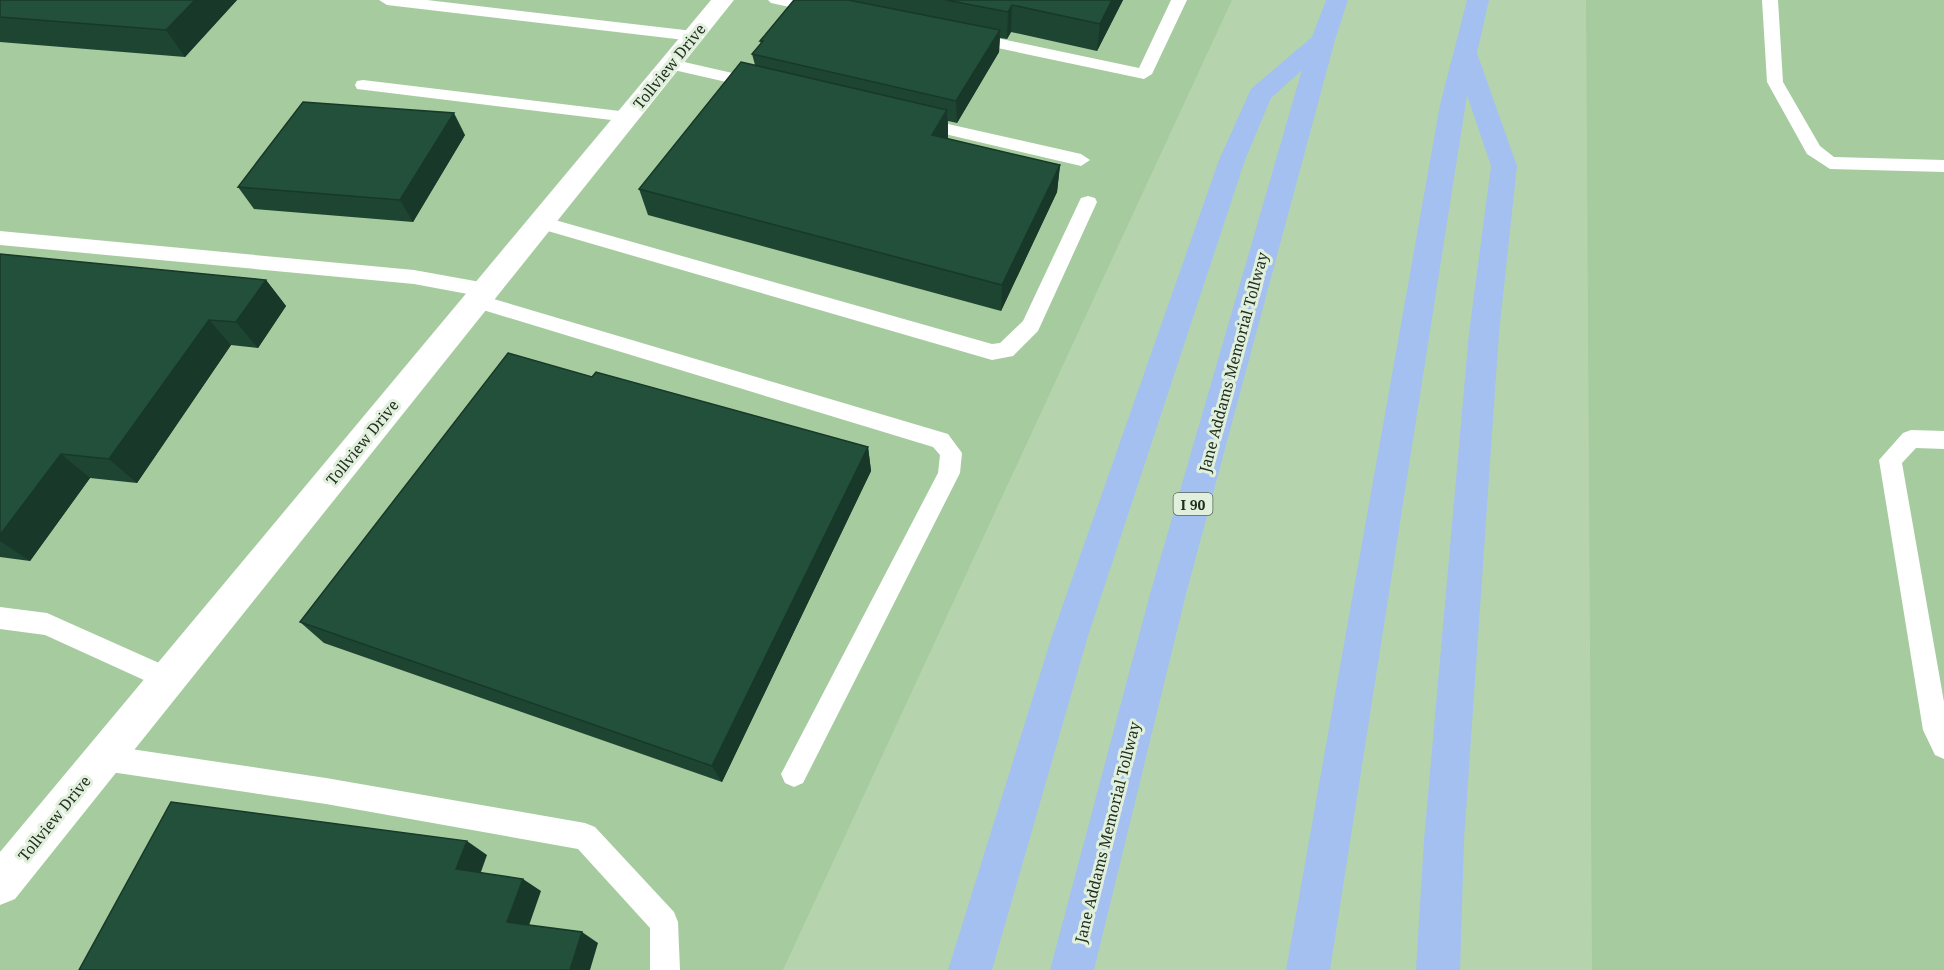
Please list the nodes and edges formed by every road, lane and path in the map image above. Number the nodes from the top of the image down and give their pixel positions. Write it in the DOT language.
graph roads {
  1 [pos="387,0"];
  2 [pos="723,0"];
  3 [pos="776,0"];
  4 [pos="1179,0"];
  5 [pos="1337,0"];
  6 [pos="1478,0"];
  7 [pos="1770,0"];
  8 [pos="843,13"];
  9 [pos="954,34"];
  10 [pos="693,36"];
  11 [pos="1323,40"];
  12 [pos="1464,51"];
  13 [pos="671,64"];
  14 [pos="363,85"];
  15 [pos="773,88"];
  16 [pos="628,117"];
  17 [pos="899,117"];
  18 [pos="1082,160"];
  19 [pos="1944,166"];
  20 [pos="1088,202"];
  21 [pos="541,222"];
  22 [pos="0,238"];
  23 [pos="482,295"];
  24 [pos="1944,440"];
  25 [pos="0,618"];
  26 [pos="168,679"];
  27 [pos="1944,746"];
  28 [pos="104,758"];
  29 [pos="794,774"];
  30 [pos="0,884"];
  31 [pos="665,970"];
  32 [pos="970,970"];
  33 [pos="1072,970"];
  34 [pos="1308,970"];
  35 [pos="1438,970"];
  1 -- 10 [label="lane"];
  2 -- 10 [label="street, Tollview Drive"];
  3 -- 8 [label="lane"];
  4 -- 9 [label="lane"];
  5 -- 11 [label="highway, Jane Addams Memorial Tollway / I 90"];
  6 -- 12 [label="highway"];
  7 -- 19 [label="lane"];
  10 -- 13 [label="street, Tollview Drive"];
  11 -- 32 [label="highway"];
  11 -- 33 [label="highway, Jane Addams Memorial Tollway / I 90"];
  12 -- 34 [label="highway"];
  12 -- 35 [label="highway"];
  13 -- 15 [label="lane"];
  13 -- 16 [label="street, Tollview Drive"];
  14 -- 16 [label="lane"];
  16 -- 21 [label="street, Tollview Drive"];
  17 -- 18 [label="lane"];
  20 -- 21 [label="lane"];
  21 -- 23 [label="street, Tollview Drive"];
  22 -- 23 [label="lane"];
  23 -- 26 [label="street, Tollview Drive"];
  23 -- 29 [label="lane"];
  24 -- 27 [label="lane"];
  25 -- 26 [label="lane"];
  26 -- 28 [label="street, Tollview Drive"];
  28 -- 30 [label="street, Tollview Drive"];
  28 -- 31 [label="lane"];
}
